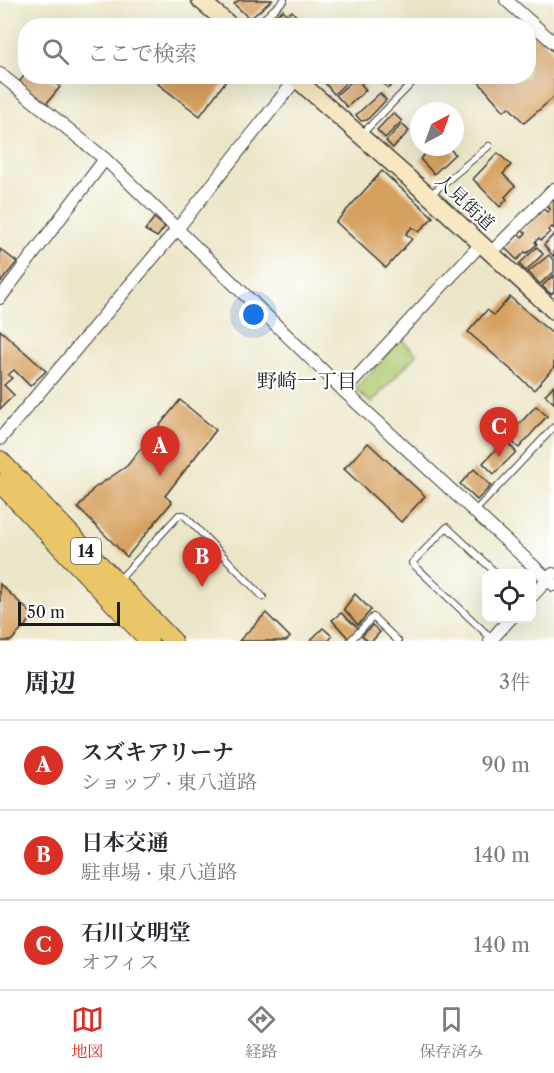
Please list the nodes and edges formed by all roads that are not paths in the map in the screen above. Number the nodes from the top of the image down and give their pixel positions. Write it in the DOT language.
graph roads {
  1 [pos="200,0"];
  2 [pos="284,0"];
  3 [pos="506,0"];
  4 [pos="221,18"];
  5 [pos="265,18"];
  6 [pos="526,18"];
  7 [pos="536,27"];
  8 [pos="554,43"];
  9 [pos="0,74"];
  10 [pos="290,84"];
  11 [pos="302,84"];
  12 [pos="411,84"];
  13 [pos="360,135"];
  14 [pos="489,146"];
  15 [pos="105,159"];
  16 [pos="554,189"];
  17 [pos="429,196"];
  18 [pos="178,228"];
  19 [pos="486,249"];
  20 [pos="0,298"];
  21 [pos="552,306"];
  22 [pos="344,391"];
  23 [pos="554,427"];
  24 [pos="0,440"];
  25 [pos="0,460"];
  26 [pos="0,483"];
  27 [pos="475,511"];
  28 [pos="493,569"];
  29 [pos="552,579"];
  30 [pos="117,583"];
  31 [pos="536,592"];
  32 [pos="263,597"];
  33 [pos="506,623"];
  34 [pos="491,640"];
  35 [pos="149,641"];
  36 [pos="173,641"];
  37 [pos="350,641"];
  38 [pos="398,641"];
  1 -- 4 [label="main road"];
  2 -- 5 [label="lane"];
  3 -- 6 [label="street"];
  7 -- 8 [label="street"];
  9 -- 15 [label="street"];
  10 -- 18 [label="street"];
  11 -- 13 [label="main road, 人見街道"];
  12 -- 13 [label="lane"];
  13 -- 17 [label="main road, 人見街道"];
  14 -- 17 [label="lane"];
  15 -- 18 [label="street"];
  15 -- 20 [label="street"];
  16 -- 19 [label="street"];
  17 -- 19 [label="main road, 人見街道"];
  18 -- 22 [label="street"];
  18 -- 24 [label="street"];
  19 -- 21 [label="main road, 人見街道"];
  19 -- 22 [label="street"];
  22 -- 27 [label="street"];
  23 -- 27 [label="lane"];
  25 -- 30 [label="main road, 14"];
  26 -- 35 [label="main road, 14"];
  27 -- 29 [label="street"];
  28 -- 34 [label="lane"];
  29 -- 31 [label="street"];
  30 -- 32 [label="lane"];
  30 -- 36 [label="main road, 14"];
  33 -- 34 [label="street"];
  37 -- 38 [label="lane"];
}
